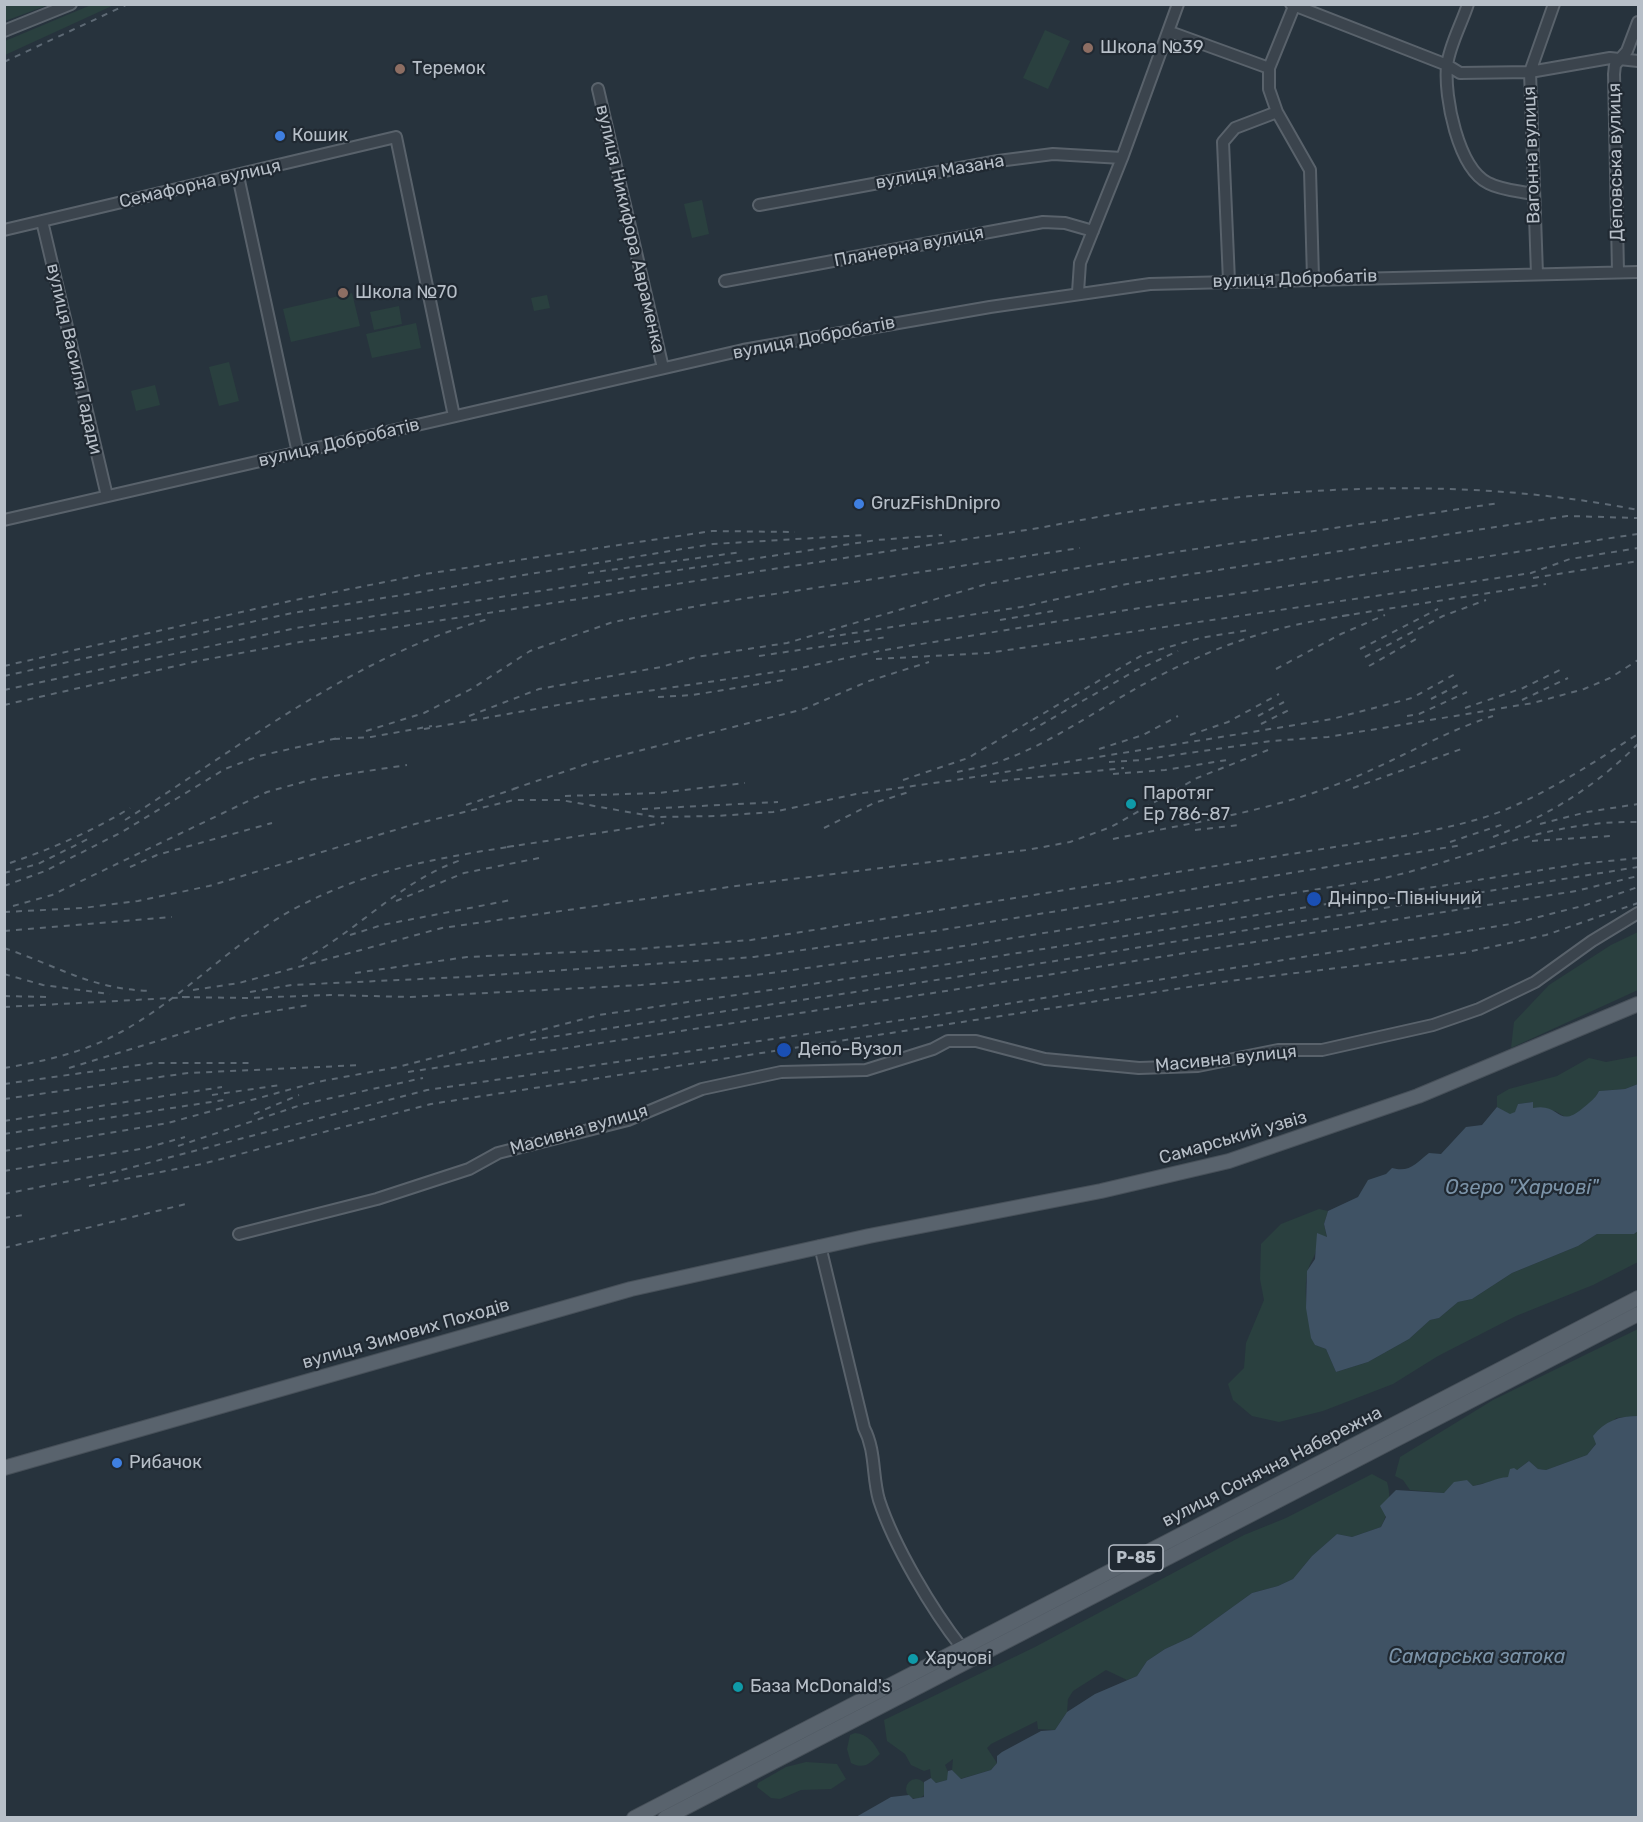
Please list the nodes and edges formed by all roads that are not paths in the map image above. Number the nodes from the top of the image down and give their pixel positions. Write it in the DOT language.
graph roads {
  1 [pos="71,4"];
  2 [pos="1178,4"];
  3 [pos="1468,4"];
  4 [pos="1554,4"];
  5 [pos="1294,5"];
  6 [pos="1638,22"];
  7 [pos="4,31"];
  8 [pos="1170,32"];
  9 [pos="1621,57"];
  10 [pos="1638,61"];
  11 [pos="1447,65"];
  12 [pos="1269,68"];
  13 [pos="1530,72"];
  14 [pos="598,89"];
  15 [pos="1277,112"];
  16 [pos="1122,158"];
  17 [pos="238,176"];
  18 [pos="1533,194"];
  19 [pos="759,206"];
  20 [pos="42,221"];
  21 [pos="4,230"];
  22 [pos="1093,231"];
  23 [pos="1618,272"];
  24 [pos="1638,272"];
  25 [pos="1537,273"];
  26 [pos="1313,278"];
  27 [pos="725,281"];
  28 [pos="1229,281"];
  29 [pos="1078,292"];
  30 [pos="663,368"];
  31 [pos="454,416"];
  32 [pos="298,453"];
  33 [pos="107,496"];
  34 [pos="4,520"];
  35 [pos="1638,913"];
  36 [pos="1638,1004"];
  37 [pos="239,1234"];
  38 [pos="820,1246"];
  39 [pos="1638,1298"];
  40 [pos="1638,1314"];
  41 [pos="4,1468"];
  42 [pos="962,1648"];
  43 [pos="634,1818"];
  44 [pos="665,1818"];
  1 -- 7 [label="street"];
  2 -- 8 [label="street"];
  3 -- 11 [label="street"];
  4 -- 13 [label="street, Вагонна вулиця"];
  5 -- 11 [label="street"];
  5 -- 12 [label="street"];
  6 -- 9 [label="street, Деповська вулиця"];
  8 -- 12 [label="street"];
  8 -- 16 [label="street"];
  9 -- 10 [label="street"];
  9 -- 13 [label="street"];
  9 -- 23 [label="street, Деповська вулиця"];
  11 -- 13 [label="street"];
  11 -- 18 [label="street"];
  12 -- 15 [label="street"];
  13 -- 18 [label="street, Вагонна вулиця"];
  14 -- 30 [label="street, вулиця Никифора Авраменка"];
  15 -- 26 [label="street"];
  15 -- 28 [label="street"];
  16 -- 19 [label="street, вулиця Мазана"];
  16 -- 22 [label="street"];
  17 -- 20 [label="street, Семафорна вулиця"];
  17 -- 31 [label="street, Семафорна вулиця"];
  17 -- 32 [label="street"];
  18 -- 25 [label="street, Вагонна вулиця"];
  20 -- 21 [label="street, Семафорна вулиця"];
  20 -- 33 [label="street, вулиця Василя Гадади"];
  22 -- 27 [label="street, Планерна вулиця"];
  22 -- 29 [label="street"];
  23 -- 24 [label="street, вулиця Добробатів"];
  23 -- 25 [label="street, вулиця Добробатів"];
  25 -- 26 [label="street, вулиця Добробатів"];
  26 -- 28 [label="street, вулиця Добробатів"];
  28 -- 29 [label="street, вулиця Добробатів"];
  29 -- 30 [label="street, вулиця Добробатів"];
  30 -- 31 [label="street, вулиця Добробатів"];
  31 -- 32 [label="street, вулиця Добробатів"];
  32 -- 33 [label="street, вулиця Добробатів"];
  33 -- 34 [label="street, вулиця Добробатів"];
  35 -- 37 [label="street, Масивна вулиця"];
  36 -- 38 [label="main road, Самарський узвіз"];
  38 -- 41 [label="main road, вулиця Зимових Походів"];
  38 -- 42 [label="street"];
  39 -- 42 [label="main road, вулиця Сонячна Набережна / Р-85"];
  40 -- 44 [label="main road, вулиця Сонячна Набережна / Р-85"];
  42 -- 43 [label="main road, вулиця Сонячна Набережна / Р-85"];
}
